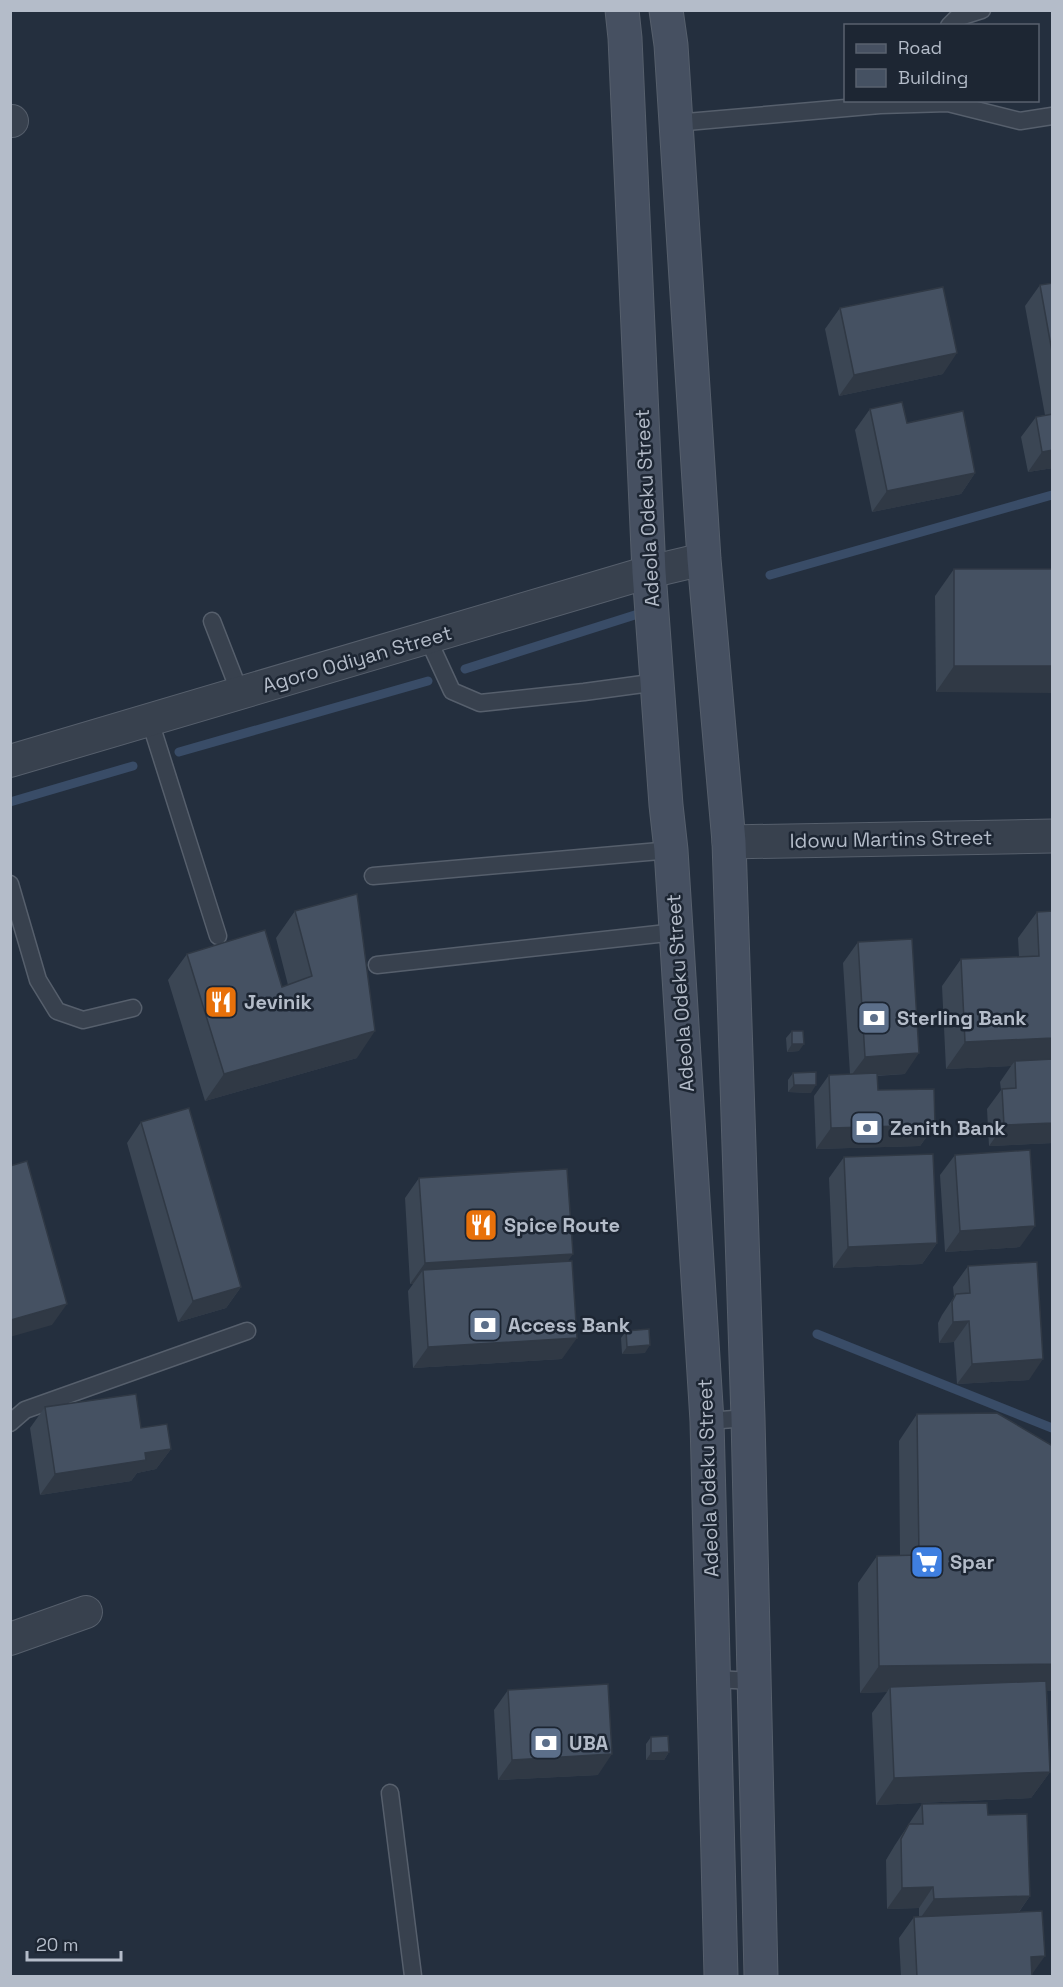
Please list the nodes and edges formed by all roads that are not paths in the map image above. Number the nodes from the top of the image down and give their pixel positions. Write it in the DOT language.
graph roads {
  1 [pos="622,10"];
  2 [pos="666,10"];
  3 [pos="982,10"];
  4 [pos="951,24"];
  5 [pos="948,102"];
  6 [pos="1053,116"];
  7 [pos="675,123"];
  8 [pos="704,559"];
  9 [pos="649,572"];
  10 [pos="212,621"];
  11 [pos="428,639"];
  12 [pos="658,681"];
  13 [pos="240,693"];
  14 [pos="150,721"];
  15 [pos="10,762"];
  16 [pos="1053,836"];
  17 [pos="729,842"];
  18 [pos="672,850"];
  19 [pos="373,876"];
  20 [pos="10,884"];
  21 [pos="676,932"];
  22 [pos="218,936"];
  23 [pos="377,965"];
  24 [pos="133,1008"];
  25 [pos="247,1331"];
  26 [pos="748,1418"];
  27 [pos="707,1421"];
  28 [pos="10,1423"];
  29 [pos="86,1612"];
  30 [pos="10,1639"];
  31 [pos="713,1679"];
  32 [pos="755,1681"];
  33 [pos="390,1793"];
  34 [pos="413,1977"];
  35 [pos="721,1977"];
  36 [pos="761,1977"];
  1 -- 9 [label="main road, Adeola Odeku Street"];
  2 -- 7 [label="main road, Adeola Odeku Street"];
  3 -- 4 [label="lane"];
  5 -- 6 [label="lane"];
  5 -- 7 [label="lane"];
  7 -- 8 [label="main road, Adeola Odeku Street"];
  8 -- 9 [label="street, Agoro Odiyan Street"];
  8 -- 17 [label="main road, Adeola Odeku Street"];
  9 -- 11 [label="street, Agoro Odiyan Street"];
  9 -- 12 [label="main road, Adeola Odeku Street"];
  10 -- 13 [label="lane"];
  11 -- 12 [label="lane"];
  11 -- 13 [label="street, Agoro Odiyan Street"];
  12 -- 18 [label="main road, Adeola Odeku Street"];
  13 -- 14 [label="street, Agoro Odiyan Street"];
  14 -- 15 [label="street, Agoro Odiyan Street"];
  14 -- 22 [label="lane"];
  16 -- 17 [label="street, Idowu Martins Street"];
  17 -- 26 [label="main road, Adeola Odeku Street"];
  18 -- 19 [label="lane"];
  18 -- 21 [label="main road, Adeola Odeku Street"];
  20 -- 24 [label="lane"];
  21 -- 23 [label="lane"];
  21 -- 27 [label="main road, Adeola Odeku Street"];
  25 -- 28 [label="lane"];
  26 -- 27 [label="lane"];
  26 -- 32 [label="main road, Adeola Odeku Street"];
  27 -- 31 [label="main road, Adeola Odeku Street"];
  29 -- 30 [label="street"];
  31 -- 32 [label="lane"];
  31 -- 35 [label="main road, Adeola Odeku Street"];
  32 -- 36 [label="main road, Adeola Odeku Street"];
  33 -- 34 [label="lane"];
}
